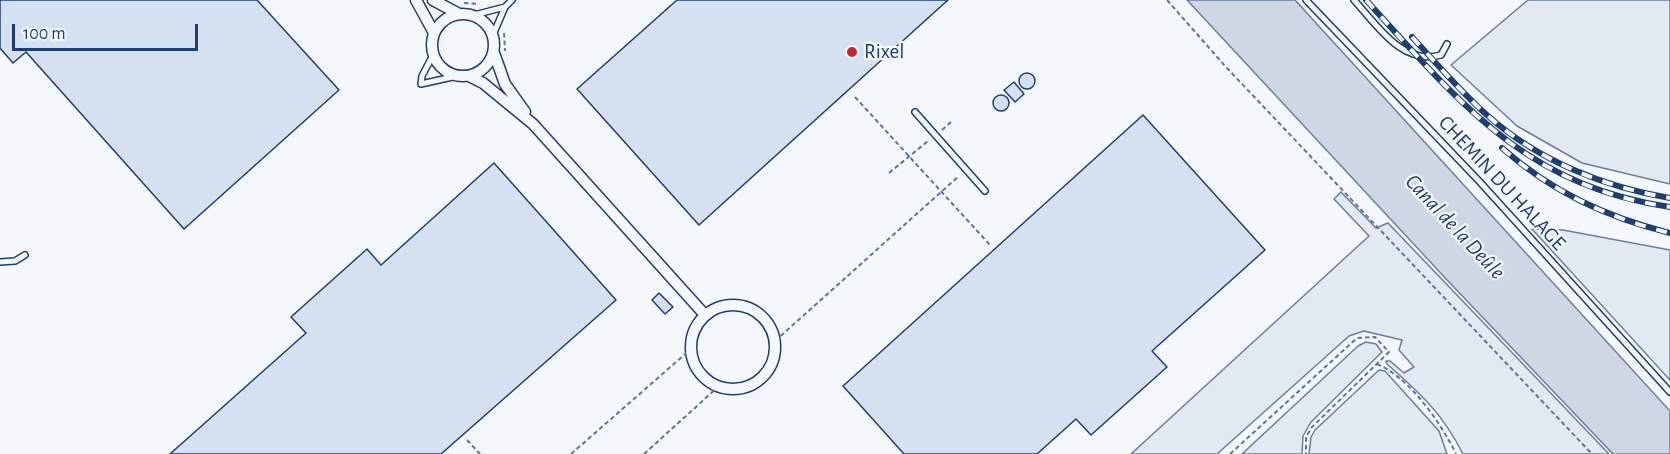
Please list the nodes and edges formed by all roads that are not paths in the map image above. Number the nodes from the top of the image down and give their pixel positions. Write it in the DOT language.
graph roads {
  1 [pos="416,0"];
  2 [pos="433,0"];
  3 [pos="512,0"];
  4 [pos="1306,0"];
  5 [pos="1354,0"];
  6 [pos="505,7"];
  7 [pos="460,14"];
  8 [pos="474,15"];
  9 [pos="434,33"];
  10 [pos="493,35"];
  11 [pos="1448,44"];
  12 [pos="499,54"];
  13 [pos="433,55"];
  14 [pos="457,76"];
  15 [pos="469,76"];
  16 [pos="915,112"];
  17 [pos="533,124"];
  18 [pos="985,191"];
  19 [pos="25,255"];
  20 [pos="0,262"];
  21 [pos="705,315"];
  22 [pos="1670,392"];
  1 -- 9 [label="street"];
  2 -- 7 [label="street"];
  3 -- 6 [label="lane"];
  4 -- 22 [label="lane, CHEMIN DU HALAGE"];
  5 -- 11 [label="lane"];
  6 -- 8 [label="lane"];
  6 -- 10 [label="lane"];
  7 -- 8 [label="street"];
  7 -- 9 [label="street"];
  8 -- 10 [label="street"];
  9 -- 13 [label="street"];
  10 -- 12 [label="street"];
  12 -- 15 [label="street"];
  12 -- 17 [label="street"];
  13 -- 14 [label="street"];
  13 -- 14 [label="lane"];
  14 -- 15 [label="street"];
  15 -- 17 [label="street"];
  16 -- 18 [label="lane"];
  17 -- 21 [label="street"];
  19 -- 20 [label="lane"];
  21 -- 21 [label="street"];
}
